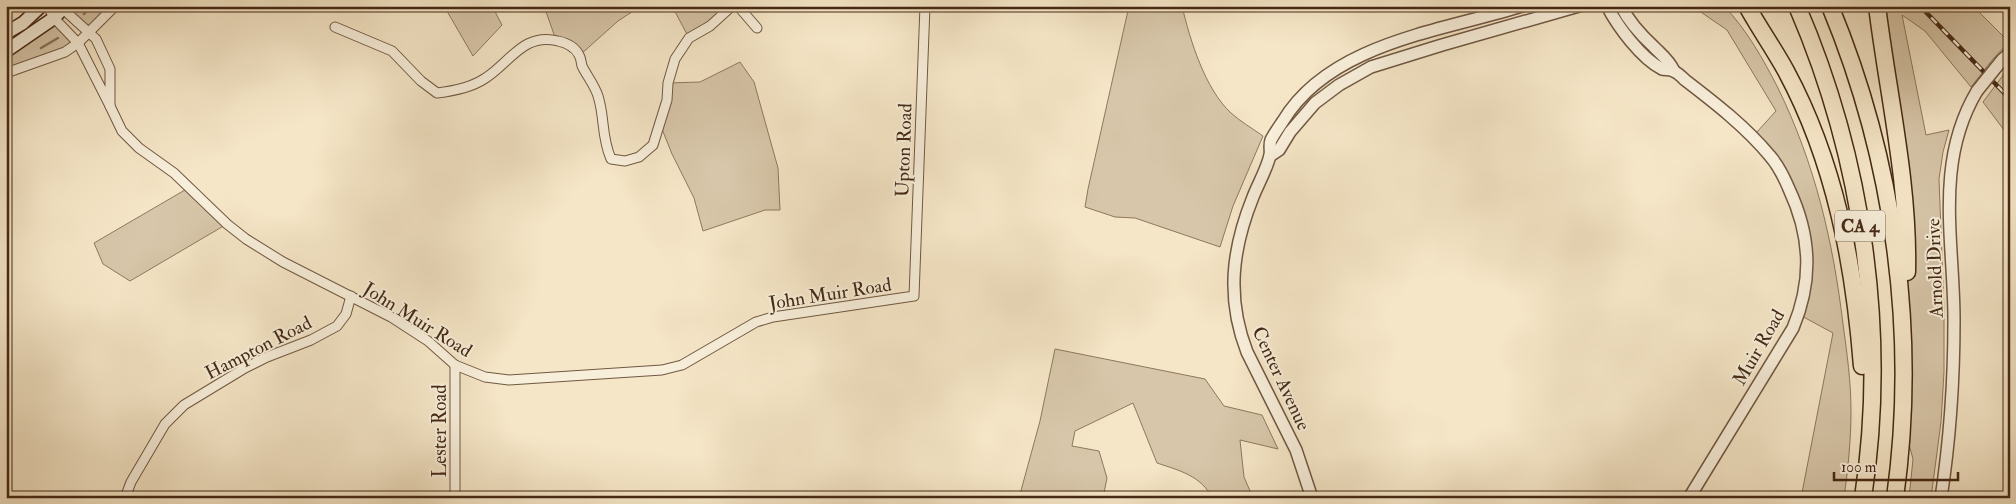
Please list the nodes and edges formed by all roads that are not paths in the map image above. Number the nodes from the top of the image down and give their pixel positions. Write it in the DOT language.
graph roads {
  1 [pos="41,6"];
  2 [pos="48,6"];
  3 [pos="115,6"];
  4 [pos="732,6"];
  5 [pos="738,6"];
  6 [pos="925,6"];
  7 [pos="1522,6"];
  8 [pos="1579,6"];
  9 [pos="1607,6"];
  10 [pos="1621,6"];
  11 [pos="1736,6"];
  12 [pos="1747,6"];
  13 [pos="1797,6"];
  14 [pos="1830,6"];
  15 [pos="1877,6"];
  16 [pos="60,10"];
  17 [pos="1755,21"];
  18 [pos="336,27"];
  19 [pos="757,28"];
  20 [pos="88,33"];
  21 [pos="6,34"];
  22 [pos="78,43"];
  23 [pos="6,51"];
  24 [pos="2006,57"];
  25 [pos="1674,71"];
  26 [pos="6,72"];
  27 [pos="110,106"];
  28 [pos="1270,156"];
  29 [pos="351,296"];
  30 [pos="914,296"];
  31 [pos="1902,324"];
  32 [pos="455,365"];
  33 [pos="1868,456"];
  34 [pos="125,498"];
  35 [pos="455,498"];
  36 [pos="1312,498"];
  37 [pos="1689,498"];
  38 [pos="1863,498"];
  39 [pos="1895,498"];
  40 [pos="1941,498"];
  1 -- 21 [label="main road"];
  2 -- 16 [label="street, John Muir Road"];
  3 -- 20 [label="street"];
  4 -- 18 [label="street"];
  5 -- 19 [label="street"];
  6 -- 30 [label="street, Upton Road"];
  7 -- 28 [label="street, Center Avenue"];
  8 -- 28 [label="street, Center Avenue"];
  9 -- 25 [label="street, Muir Road"];
  10 -- 25 [label="street, Muir Road"];
  11 -- 17 [label="highway"];
  12 -- 17 [label="highway"];
  13 -- 33 [label="highway, CA 4"];
  14 -- 31 [label="highway, CA 4"];
  15 -- 31 [label="highway"];
  16 -- 20 [label="street, John Muir Road"];
  16 -- 22 [label="street, John Muir Road"];
  16 -- 23 [label="main road"];
  17 -- 33 [label="highway"];
  20 -- 22 [label="street"];
  20 -- 27 [label="street, John Muir Road"];
  22 -- 26 [label="street"];
  22 -- 27 [label="street, John Muir Road"];
  24 -- 40 [label="street, Arnold Drive, bridge"];
  25 -- 37 [label="street, Muir Road"];
  27 -- 29 [label="street, John Muir Road"];
  28 -- 36 [label="street, Center Avenue"];
  29 -- 32 [label="street, John Muir Road"];
  29 -- 34 [label="street, Hampton Road"];
  30 -- 32 [label="street, John Muir Road"];
  31 -- 39 [label="highway, CA 4"];
  32 -- 35 [label="street, Lester Road"];
  33 -- 38 [label="highway, CA 4"];
}
